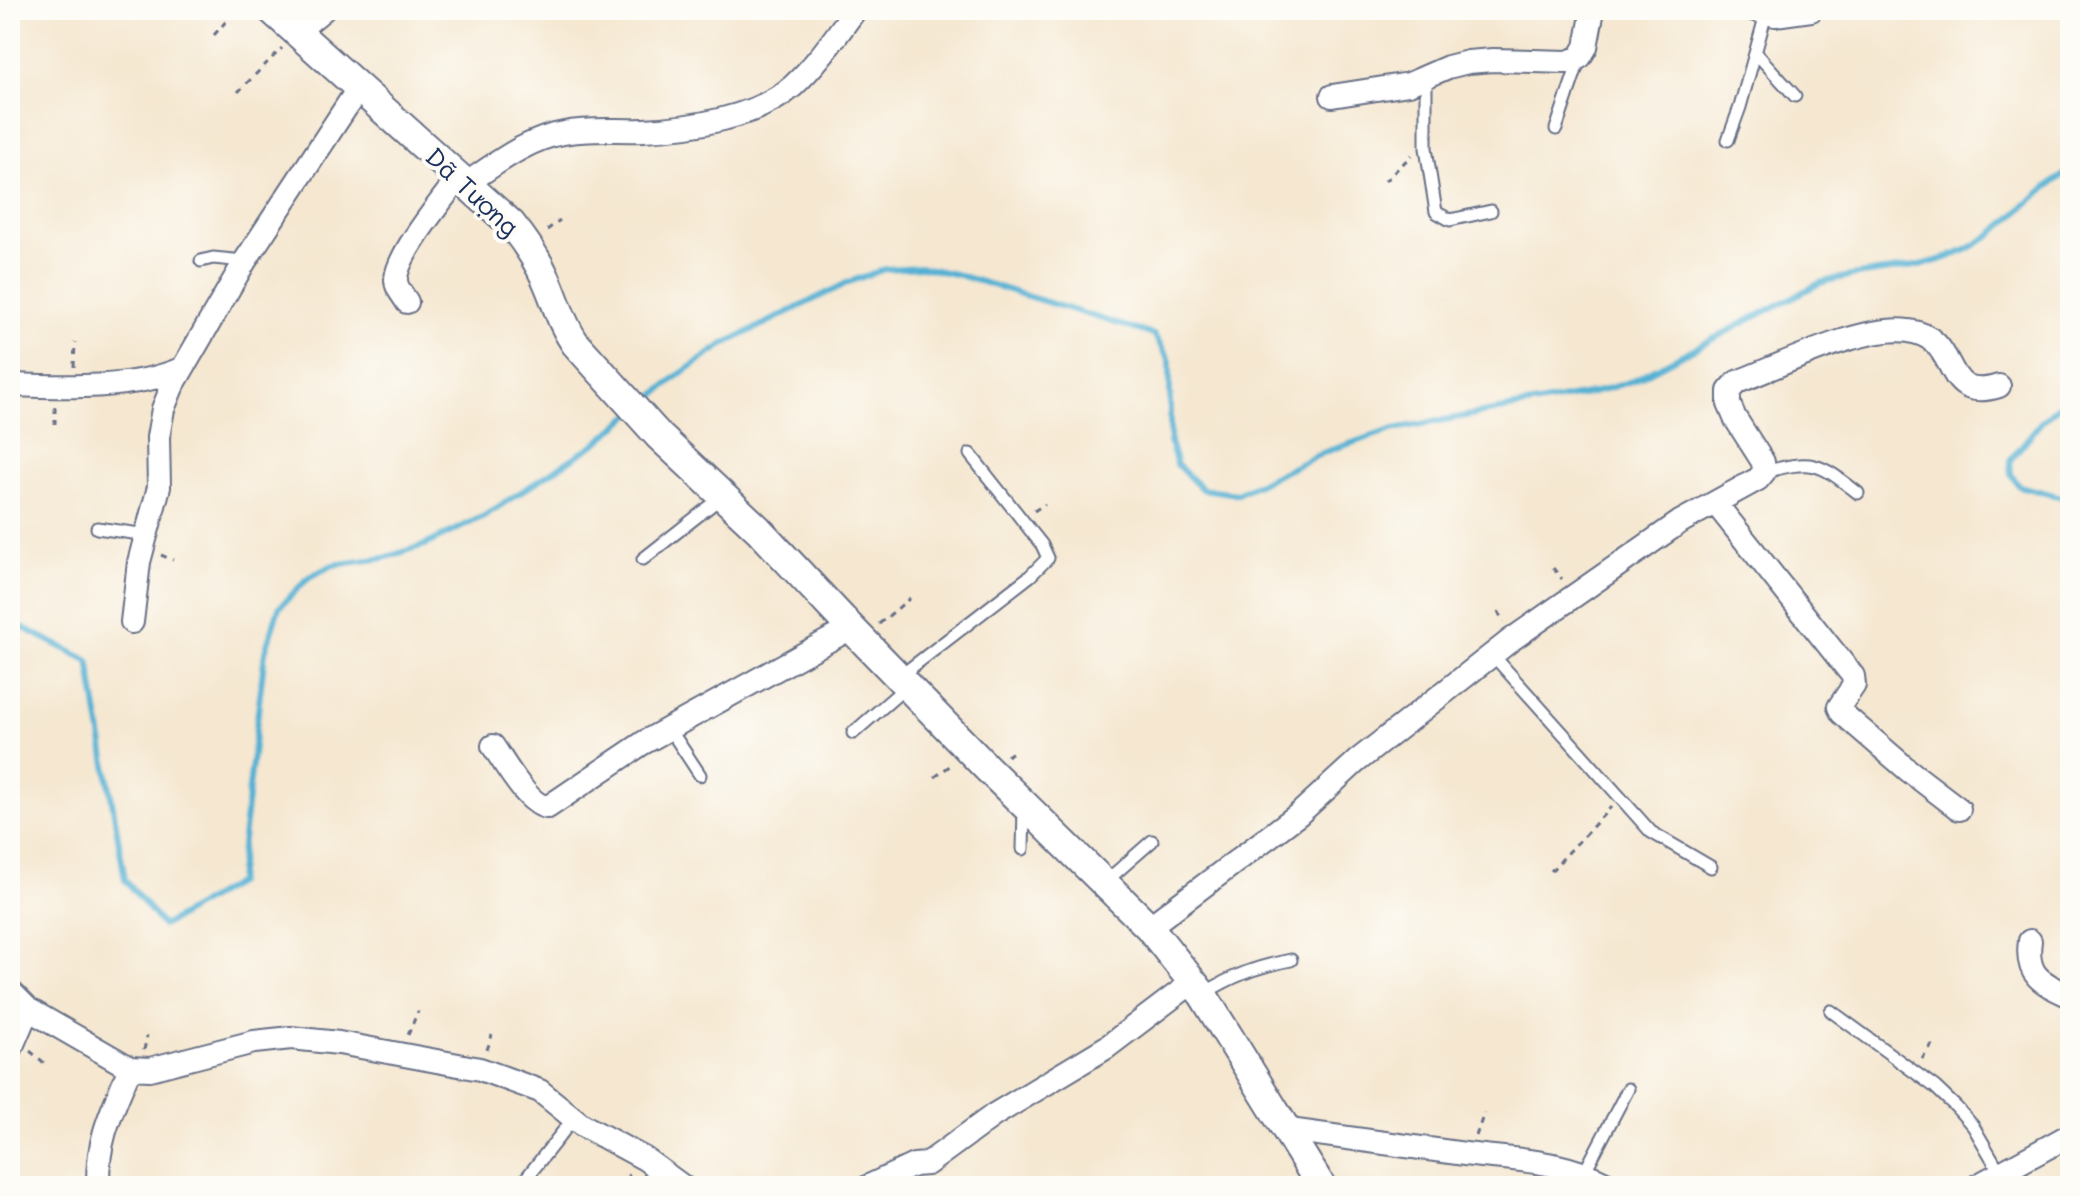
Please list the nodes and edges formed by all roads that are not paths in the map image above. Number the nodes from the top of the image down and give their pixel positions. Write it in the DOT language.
graph roads {
  1 [pos="272,10"];
  2 [pos="323,10"];
  3 [pos="855,10"];
  4 [pos="1593,10"];
  5 [pos="1811,10"];
  6 [pos="1760,12"];
  7 [pos="295,33"];
  8 [pos="1756,53"];
  9 [pos="1580,57"];
  10 [pos="1426,78"];
  11 [pos="358,89"];
  12 [pos="1332,96"];
  13 [pos="1795,96"];
  14 [pos="1556,129"];
  15 [pos="1728,140"];
  16 [pos="463,180"];
  17 [pos="1491,211"];
  18 [pos="201,261"];
  19 [pos="245,261"];
  20 [pos="407,302"];
  21 [pos="183,368"];
  22 [pos="10,385"];
  23 [pos="1999,386"];
  24 [pos="970,454"];
  25 [pos="1764,472"];
  26 [pos="1858,493"];
  27 [pos="724,496"];
  28 [pos="1716,504"];
  29 [pos="97,528"];
  30 [pos="147,535"];
  31 [pos="643,559"];
  32 [pos="132,622"];
  33 [pos="856,634"];
  34 [pos="1492,654"];
  35 [pos="903,682"];
  36 [pos="669,728"];
  37 [pos="853,733"];
  38 [pos="493,746"];
  39 [pos="700,775"];
  40 [pos="1024,805"];
  41 [pos="1959,809"];
  42 [pos="1152,841"];
  43 [pos="1023,849"];
  44 [pos="1711,867"];
  45 [pos="1104,883"];
  46 [pos="1149,927"];
  47 [pos="2030,941"];
  48 [pos="1291,960"];
  49 [pos="1198,988"];
  50 [pos="10,991"];
  51 [pos="2070,996"];
  52 [pos="28,1009"];
  53 [pos="1831,1011"];
  54 [pos="10,1051"];
  55 [pos="130,1068"];
  56 [pos="1628,1089"];
  57 [pos="573,1119"];
  58 [pos="1289,1130"];
  59 [pos="2070,1135"];
  60 [pos="927,1164"];
  61 [pos="1584,1173"];
  62 [pos="2001,1175"];
  63 [pos="98,1186"];
  64 [pos="520,1186"];
  65 [pos="682,1186"];
  66 [pos="869,1186"];
  67 [pos="918,1186"];
  68 [pos="1321,1186"];
  69 [pos="1612,1186"];
  70 [pos="1977,1186"];
  1 -- 7 [label="street, Dã Tượng"];
  2 -- 7 [label="street"];
  3 -- 16 [label="street"];
  4 -- 9 [label="street"];
  5 -- 6 [label="street"];
  6 -- 8 [label="lane"];
  7 -- 11 [label="street, Dã Tượng"];
  8 -- 13 [label="lane"];
  8 -- 15 [label="lane"];
  9 -- 10 [label="street"];
  9 -- 14 [label="lane"];
  10 -- 12 [label="street"];
  10 -- 17 [label="lane"];
  11 -- 16 [label="street, Dã Tượng"];
  11 -- 19 [label="street"];
  16 -- 20 [label="street"];
  16 -- 27 [label="street, Dã Tượng"];
  18 -- 19 [label="lane"];
  19 -- 21 [label="street"];
  21 -- 22 [label="street"];
  21 -- 30 [label="street"];
  23 -- 25 [label="street"];
  24 -- 35 [label="lane"];
  25 -- 26 [label="lane"];
  25 -- 28 [label="street"];
  27 -- 31 [label="lane"];
  27 -- 33 [label="street, Dã Tượng"];
  28 -- 34 [label="street"];
  28 -- 41 [label="street"];
  29 -- 30 [label="lane"];
  30 -- 32 [label="street"];
  33 -- 35 [label="street, Dã Tượng"];
  33 -- 36 [label="street"];
  34 -- 44 [label="lane"];
  34 -- 46 [label="street"];
  35 -- 37 [label="lane"];
  35 -- 40 [label="street, Dã Tượng"];
  36 -- 38 [label="street"];
  36 -- 39 [label="lane"];
  40 -- 43 [label="lane"];
  40 -- 45 [label="street, Dã Tượng"];
  42 -- 45 [label="lane"];
  45 -- 46 [label="street, Dã Tượng"];
  46 -- 49 [label="street, Dã Tượng"];
  47 -- 51 [label="street"];
  48 -- 49 [label="lane"];
  49 -- 58 [label="street, Dã Tượng"];
  49 -- 60 [label="street"];
  50 -- 52 [label="street"];
  52 -- 54 [label="street"];
  52 -- 55 [label="street"];
  53 -- 62 [label="lane"];
  55 -- 57 [label="street"];
  55 -- 63 [label="street"];
  56 -- 61 [label="lane"];
  57 -- 64 [label="lane"];
  57 -- 65 [label="street"];
  58 -- 61 [label="street"];
  58 -- 68 [label="street, Dã Tượng"];
  59 -- 62 [label="street"];
  60 -- 66 [label="street"];
  60 -- 67 [label="street"];
  61 -- 69 [label="street"];
  62 -- 70 [label="street"];
}
